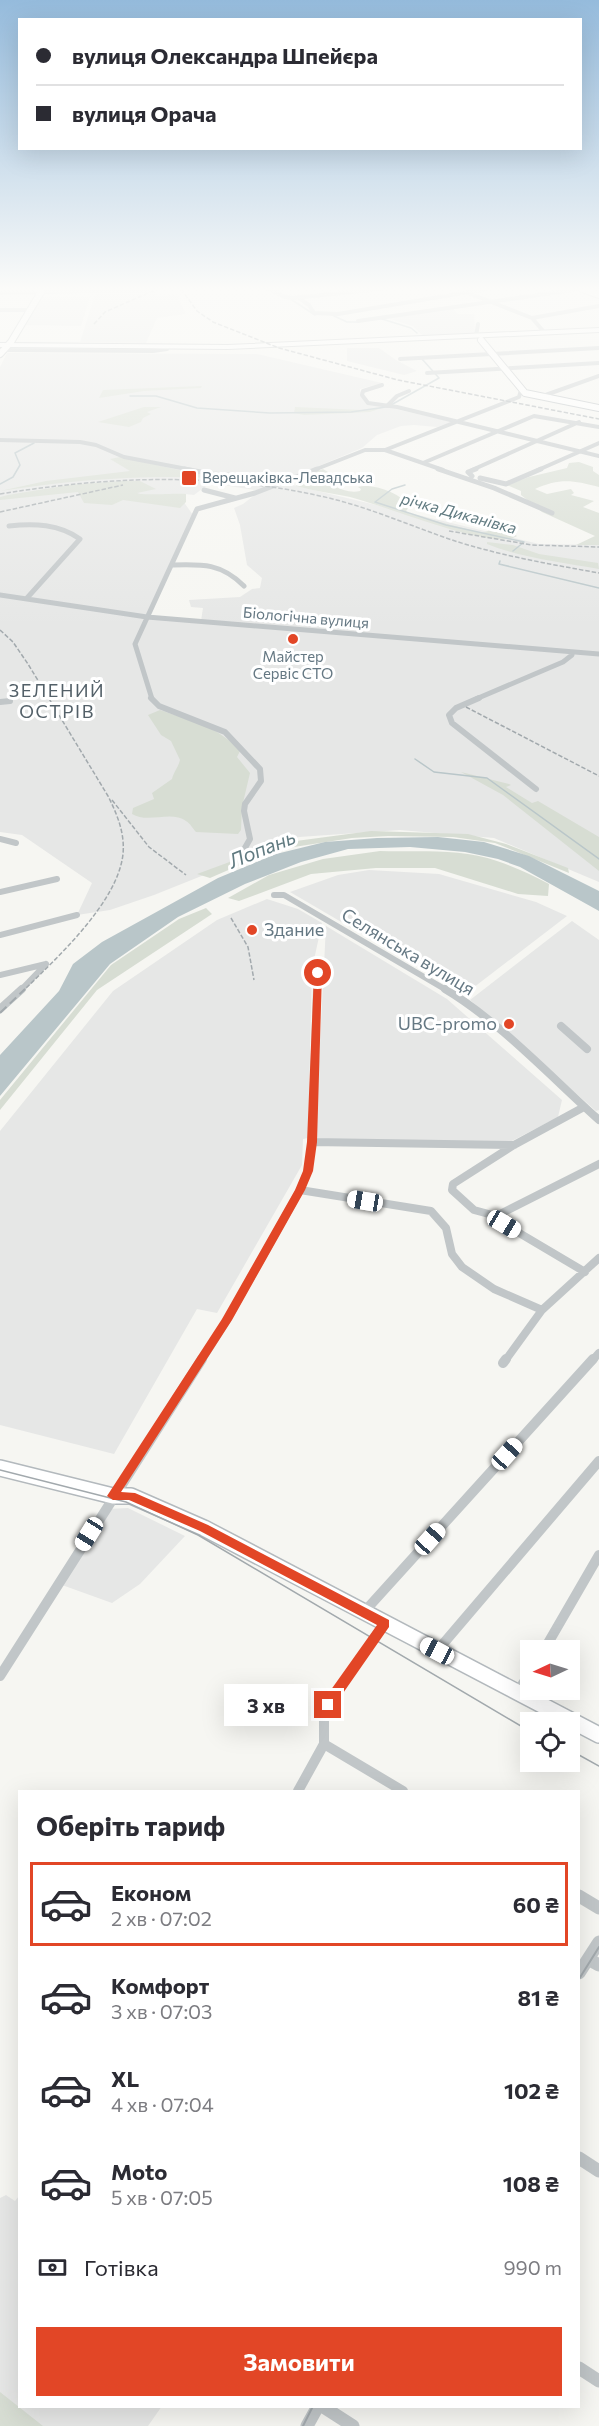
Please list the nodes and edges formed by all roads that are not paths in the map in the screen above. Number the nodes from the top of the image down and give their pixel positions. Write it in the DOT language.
graph roads {
  1 [pos="368,402"];
  2 [pos="391,402"];
  3 [pos="501,402"];
  4 [pos="569,402"];
  5 [pos="387,406"];
  6 [pos="599,408"];
  7 [pos="456,421"];
  8 [pos="580,422"];
  9 [pos="599,427"];
  10 [pos="497,431"];
  11 [pos="0,440"];
  12 [pos="536,441"];
  13 [pos="599,443"];
  14 [pos="385,450"];
  15 [pos="580,451"];
  16 [pos="599,456"];
  17 [pos="423,463"];
  18 [pos="458,475"];
  19 [pos="472,476"];
  20 [pos="288,479"];
  21 [pos="204,490"];
  22 [pos="238,498"];
  23 [pos="552,513"];
  24 [pos="9,526"];
  25 [pos="172,565"];
  26 [pos="244,586"];
  27 [pos="0,595"];
  28 [pos="27,598"];
  29 [pos="147,617"];
  30 [pos="572,652"];
  31 [pos="599,654"];
  32 [pos="10,701"];
  33 [pos="0,702"];
  34 [pos="536,789"];
  35 [pos="0,839"];
  36 [pos="0,847"];
  37 [pos="242,853"];
  38 [pos="57,879"];
  39 [pos="0,892"];
  40 [pos="274,895"];
  41 [pos="77,915"];
  42 [pos="0,935"];
  43 [pos="318,973"];
  44 [pos="0,975"];
  45 [pos="0,1009"];
  46 [pos="561,1026"];
  47 [pos="587,1048"];
  48 [pos="584,1107"];
  49 [pos="599,1120"];
  50 [pos="312,1142"];
  51 [pos="514,1145"];
  52 [pos="599,1164"];
  53 [pos="300,1190"];
  54 [pos="496,1216"];
  55 [pos="599,1258"];
  56 [pos="585,1272"];
  57 [pos="542,1310"];
  58 [pos="599,1353"];
  59 [pos="502,1363"];
  60 [pos="599,1461"];
  61 [pos="0,1468"];
  62 [pos="113,1496"];
  63 [pos="599,1555"];
  64 [pos="364,1612"];
  65 [pos="385,1623"];
  66 [pos="550,1640"];
  67 [pos="437,1651"];
  68 [pos="0,1676"];
  69 [pos="520,1688"];
  70 [pos="517,1693"];
  71 [pos="599,1735"];
  72 [pos="324,1744"];
  73 [pos="299,1790"];
  74 [pos="401,1790"];
  75 [pos="580,1897"];
  76 [pos="599,1908"];
  77 [pos="599,1942"];
  78 [pos="594,1962"];
  79 [pos="580,1972"];
  80 [pos="580,2159"];
  81 [pos="599,2171"];
  82 [pos="580,2369"];
  83 [pos="599,2381"];
  84 [pos="317,2408"];
  85 [pos="325,2408"];
  86 [pos="307,2426"];
  87 [pos="354,2426"];
  1 -- 5 [label="street"];
  2 -- 5 [label="street"];
  3 -- 7 [label="street"];
  4 -- 6 [label="main road"];
  5 -- 7 [label="street"];
  7 -- 10 [label="street"];
  7 -- 14 [label="street"];
  8 -- 9 [label="street"];
  8 -- 10 [label="street"];
  8 -- 12 [label="street"];
  10 -- 12 [label="street"];
  10 -- 17 [label="street"];
  11 -- 20 [label="street"];
  12 -- 15 [label="street"];
  12 -- 19 [label="street"];
  13 -- 15 [label="street"];
  14 -- 17 [label="street"];
  14 -- 20 [label="street"];
  15 -- 16 [label="street"];
  15 -- 19 [label="street"];
  17 -- 18 [label="street"];
  18 -- 19 [label="street"];
  18 -- 23 [label="street"];
  20 -- 22 [label="street"];
  21 -- 22 [label="street"];
  22 -- 25 [label="street"];
  24 -- 28 [label="street"];
  25 -- 26 [label="street"];
  25 -- 29 [label="street"];
  27 -- 28 [label="street, Біологічна вулиця"];
  28 -- 29 [label="street, Біологічна вулиця"];
  29 -- 30 [label="street, Біологічна вулиця"];
  29 -- 37 [label="street"];
  30 -- 31 [label="street, Біологічна вулиця"];
  30 -- 34 [label="street"];
  32 -- 33 [label="street"];
  35 -- 36 [label="street"];
  38 -- 39 [label="street"];
  40 -- 48 [label="street, Селянська вулиця"];
  41 -- 42 [label="street"];
  43 -- 50 [label="street"];
  44 -- 45 [label="street"];
  46 -- 47 [label="street"];
  48 -- 49 [label="street, Селянська вулиця"];
  48 -- 51 [label="street"];
  50 -- 51 [label="street"];
  50 -- 53 [label="street"];
  51 -- 54 [label="street"];
  52 -- 54 [label="street"];
  53 -- 57 [label="street"];
  53 -- 62 [label="street"];
  54 -- 56 [label="street"];
  55 -- 56 [label="street"];
  56 -- 57 [label="street"];
  57 -- 59 [label="street"];
  58 -- 64 [label="street"];
  60 -- 67 [label="street"];
  61 -- 62 [label="main road"];
  62 -- 64 [label="main road"];
  62 -- 68 [label="street"];
  63 -- 66 [label="street"];
  64 -- 65 [label="main road"];
  65 -- 67 [label="main road"];
  65 -- 72 [label="street"];
  67 -- 70 [label="main road"];
  69 -- 70 [label="street"];
  70 -- 71 [label="main road"];
  72 -- 73 [label="street"];
  72 -- 74 [label="street"];
  75 -- 76 [label="street"];
  77 -- 78 [label="street"];
  78 -- 79 [label="street"];
  80 -- 81 [label="street"];
  82 -- 83 [label="street"];
  84 -- 86 [label="street"];
  85 -- 87 [label="street"];
}
